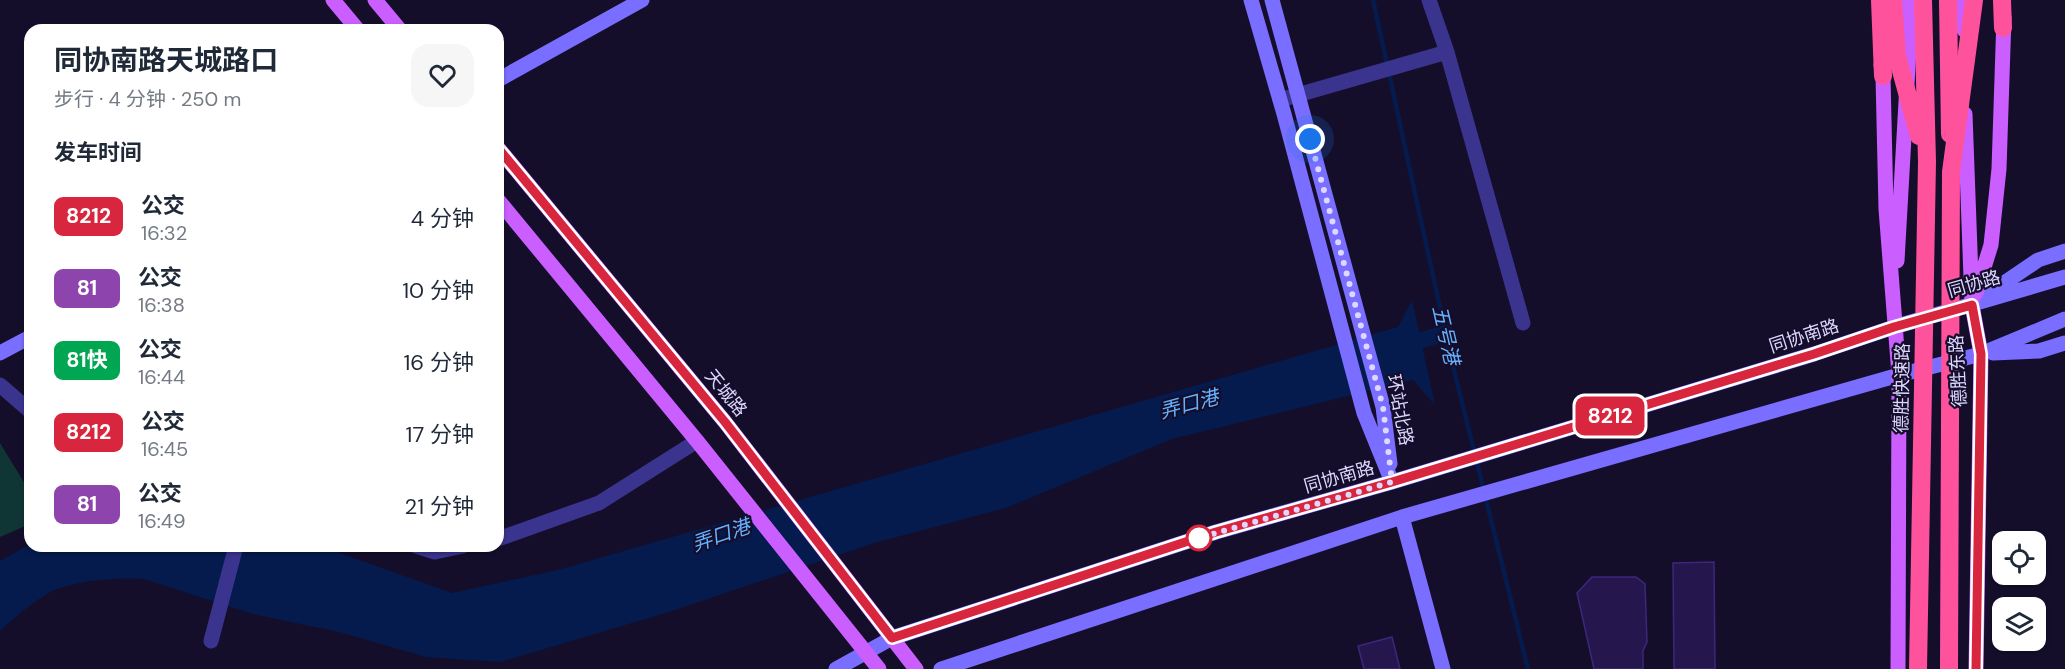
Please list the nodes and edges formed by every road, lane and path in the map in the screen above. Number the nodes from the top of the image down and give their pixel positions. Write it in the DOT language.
graph roads {
  1 [pos="333,0"];
  2 [pos="375,0"];
  3 [pos="642,0"];
  4 [pos="1251,0"];
  5 [pos="1272,0"];
  6 [pos="1430,0"];
  7 [pos="1874,0"];
  8 [pos="1880,0"];
  9 [pos="1893,0"];
  10 [pos="1908,0"];
  11 [pos="1923,0"];
  12 [pos="1948,0"];
  13 [pos="1963,0"];
  14 [pos="1974,0"];
  15 [pos="2002,0"];
  16 [pos="2006,0"];
  17 [pos="353,24"];
  18 [pos="395,24"];
  19 [pos="2002,28"];
  20 [pos="1447,52"];
  21 [pos="1883,76"];
  22 [pos="504,77"];
  23 [pos="1298,95"];
  24 [pos="1280,100"];
  25 [pos="504,155"];
  26 [pos="1927,162"];
  27 [pos="1951,172"];
  28 [pos="504,207"];
  29 [pos="2065,251"];
  30 [pos="2065,277"];
  31 [pos="1972,305"];
  32 [pos="2065,319"];
  33 [pos="1523,323"];
  34 [pos="1894,327"];
  35 [pos="24,340"];
  36 [pos="2065,343"];
  37 [pos="0,353"];
  38 [pos="1981,354"];
  39 [pos="1899,375"];
  40 [pos="0,385"];
  41 [pos="24,406"];
  42 [pos="697,441"];
  43 [pos="1392,482"];
  44 [pos="1402,517"];
  45 [pos="504,536"];
  46 [pos="234,552"];
  47 [pos="892,638"];
  48 [pos="211,641"];
  49 [pos="865,651"];
  50 [pos="836,669"];
  51 [pos="879,669"];
  52 [pos="916,669"];
  53 [pos="941,669"];
  54 [pos="1443,669"];
  55 [pos="1898,669"];
  56 [pos="1918,669"];
  57 [pos="1949,669"];
  58 [pos="1976,669"];
  1 -- 17 [label="main road"];
  2 -- 18 [label="main road"];
  3 -- 22 [label="main road"];
  4 -- 24 [label="main road, 环站北路"];
  5 -- 23 [label="main road, 环站北路"];
  6 -- 20 [label="street"];
  7 -- 21 [label="main road"];
  8 -- 21 [label="highway"];
  9 -- 26 [label="highway, bridge"];
  10 -- 34 [label="main road"];
  11 -- 26 [label="highway, 德胜快速路, bridge"];
  12 -- 27 [label="highway, bridge"];
  13 -- 31 [label="main road, 德胜东路"];
  14 -- 27 [label="highway, bridge"];
  15 -- 19 [label="highway"];
  16 -- 19 [label="main road"];
  19 -- 31 [label="main road"];
  20 -- 23 [label="street"];
  20 -- 33 [label="street"];
  21 -- 34 [label="main road"];
  23 -- 24 [label="street"];
  23 -- 43 [label="main road, 环站北路"];
  24 -- 43 [label="main road, 环站北路"];
  25 -- 47 [label="main road, 天城路"];
  26 -- 56 [label="highway, 德胜快速路, bridge"];
  27 -- 57 [label="highway, bridge"];
  28 -- 42 [label="main road"];
  29 -- 31 [label="main road"];
  30 -- 31 [label="main road, 同协路"];
  31 -- 34 [label="main road, 同协路"];
  31 -- 38 [label="main road, 德胜东路"];
  32 -- 38 [label="main road"];
  34 -- 39 [label="main road"];
  34 -- 43 [label="main road, 同协南路"];
  35 -- 37 [label="main road"];
  36 -- 38 [label="main road"];
  38 -- 39 [label="main road"];
  38 -- 58 [label="main road, 德胜东路"];
  39 -- 44 [label="main road"];
  39 -- 55 [label="main road"];
  40 -- 41 [label="street"];
  42 -- 45 [label="street"];
  42 -- 49 [label="main road"];
  43 -- 47 [label="main road, 同协南路"];
  44 -- 53 [label="main road"];
  44 -- 54 [label="main road"];
  46 -- 48 [label="street"];
  47 -- 49 [label="main road, 同协南路"];
  47 -- 52 [label="main road, 天城路"];
  49 -- 50 [label="main road, 同协南路"];
  49 -- 51 [label="main road"];
}
